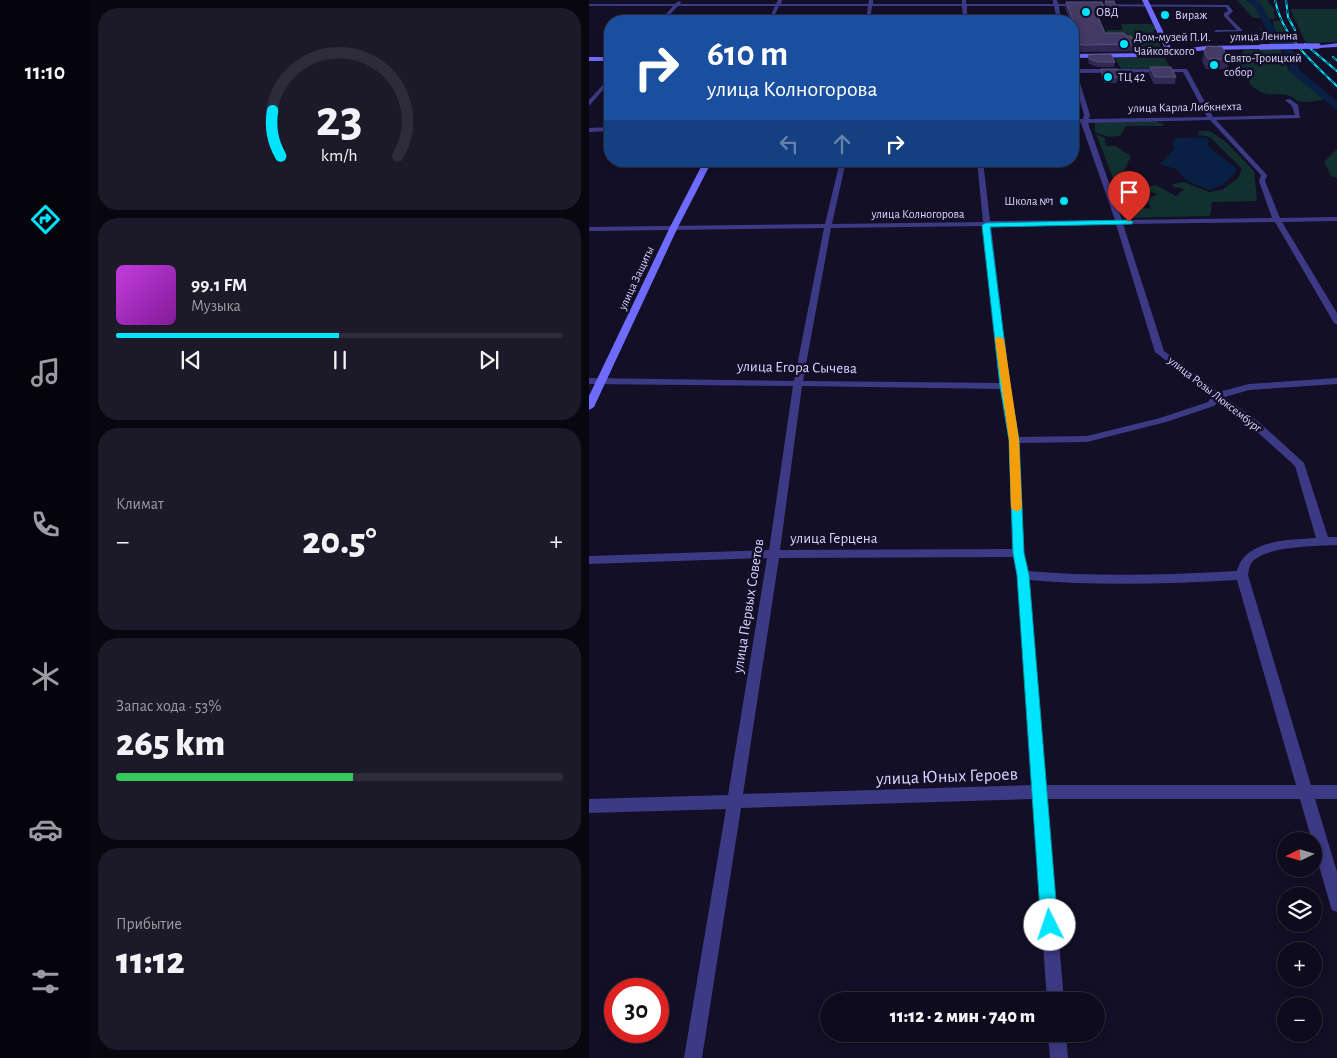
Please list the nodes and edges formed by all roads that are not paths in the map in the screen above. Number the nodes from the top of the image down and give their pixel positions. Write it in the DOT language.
graph roads {
  1 [pos="594,0"];
  2 [pos="681,0"];
  3 [pos="778,2"];
  4 [pos="871,2"];
  5 [pos="964,2"];
  6 [pos="1055,2"];
  7 [pos="1146,2"];
  8 [pos="589,4"];
  9 [pos="676,5"];
  10 [pos="667,15"];
  11 [pos="773,15"];
  12 [pos="869,15"];
  13 [pos="965,15"];
  14 [pos="1058,15"];
  15 [pos="1216,31"];
  16 [pos="1164,41"];
  17 [pos="1337,45"];
  18 [pos="1190,50"];
  19 [pos="1171,53"];
  20 [pos="1079,56"];
  21 [pos="589,59"];
  22 [pos="604,59"];
  23 [pos="1079,69"];
  24 [pos="604,86"];
  25 [pos="1079,89"];
  26 [pos="1288,100"];
  27 [pos="589,104"];
  28 [pos="1211,118"];
  29 [pos="1079,120"];
  30 [pos="1085,120"];
  31 [pos="589,130"];
  32 [pos="604,130"];
  33 [pos="705,167"];
  34 [pos="842,167"];
  35 [pos="981,167"];
  36 [pos="1337,219"];
  37 [pos="1277,220"];
  38 [pos="1119,222"];
  39 [pos="986,225"];
  40 [pos="828,226"];
  41 [pos="674,227"];
  42 [pos="589,229"];
  43 [pos="1337,323"];
  44 [pos="601,380"];
  45 [pos="589,381"];
  46 [pos="798,382"];
  47 [pos="1337,382"];
  48 [pos="1005,386"];
  49 [pos="1218,396"];
  50 [pos="589,407"];
  51 [pos="1014,440"];
  52 [pos="1323,541"];
  53 [pos="1337,541"];
  54 [pos="1018,553"];
  55 [pos="774,554"];
  56 [pos="589,560"];
  57 [pos="1244,568"];
  58 [pos="1023,575"];
  59 [pos="1040,792"];
  60 [pos="1304,792"];
  61 [pos="1337,792"];
  62 [pos="733,802"];
  63 [pos="589,806"];
  64 [pos="1337,904"];
  65 [pos="1054,992"];
  66 [pos="1058,1042"];
  67 [pos="693,1058"];
  68 [pos="1059,1058"];
  1 -- 8 [label="street"];
  2 -- 9 [label="street"];
  3 -- 4 [label="street"];
  3 -- 9 [label="street"];
  3 -- 11 [label="street"];
  4 -- 5 [label="street"];
  4 -- 12 [label="street"];
  5 -- 6 [label="street"];
  5 -- 13 [label="street"];
  6 -- 7 [label="street"];
  6 -- 14 [label="street"];
  7 -- 15 [label="street"];
  7 -- 16 [label="street"];
  8 -- 9 [label="street"];
  9 -- 10 [label="street"];
  16 -- 18 [label="street"];
  16 -- 19 [label="street"];
  17 -- 18 [label="street, улица Ленина, bridge"];
  18 -- 19 [label="street, улица Ленина"];
  19 -- 20 [label="street, улица Ленина"];
  21 -- 22 [label="street"];
  23 -- 28 [label="street"];
  24 -- 27 [label="street"];
  25 -- 30 [label="street, улица Розы Люксембург"];
  26 -- 28 [label="street, улица Карла Либкнехта"];
  28 -- 30 [label="street, улица Карла Либкнехта"];
  28 -- 37 [label="street"];
  29 -- 30 [label="street, улица Карла Либкнехта"];
  30 -- 38 [label="street, улица Розы Люксембург"];
  31 -- 32 [label="street"];
  33 -- 41 [label="street, улица Защиты"];
  34 -- 40 [label="street, улица Первых Советов"];
  35 -- 39 [label="street"];
  36 -- 37 [label="street, улица Колногорова"];
  37 -- 38 [label="street, улица Колногорова"];
  37 -- 43 [label="street"];
  38 -- 39 [label="street, улица Колногорова"];
  38 -- 49 [label="street, улица Розы Люксембург"];
  39 -- 40 [label="street, улица Колногорова"];
  39 -- 48 [label="street"];
  40 -- 41 [label="street, улица Колногорова"];
  40 -- 46 [label="street, улица Первых Советов"];
  41 -- 42 [label="street, улица Колногорова"];
  41 -- 44 [label="street, улица Защиты"];
  44 -- 45 [label="street, улица Егора Сычева"];
  44 -- 46 [label="street, улица Егора Сычева"];
  44 -- 50 [label="street, улица Защиты"];
  46 -- 48 [label="street, улица Егора Сычева"];
  46 -- 55 [label="street, улица Первых Советов"];
  47 -- 49 [label="street"];
  48 -- 51 [label="street"];
  49 -- 51 [label="street"];
  49 -- 52 [label="street, улица Розы Люксембург"];
  51 -- 54 [label="street"];
  52 -- 53 [label="street"];
  52 -- 57 [label="street"];
  54 -- 55 [label="street, улица Герцена"];
  54 -- 58 [label="street"];
  55 -- 56 [label="street, улица Герцена"];
  55 -- 62 [label="street, улица Первых Советов"];
  57 -- 58 [label="street"];
  57 -- 60 [label="street"];
  58 -- 59 [label="street"];
  59 -- 60 [label="street, улица Юных Героев"];
  59 -- 62 [label="street, улица Юных Героев"];
  59 -- 65 [label="street"];
  60 -- 61 [label="street, улица Юных Героев"];
  60 -- 64 [label="street"];
  62 -- 63 [label="street, улица Юных Героев"];
  62 -- 67 [label="street, улица Первых Советов"];
  66 -- 68 [label="street"];
}
